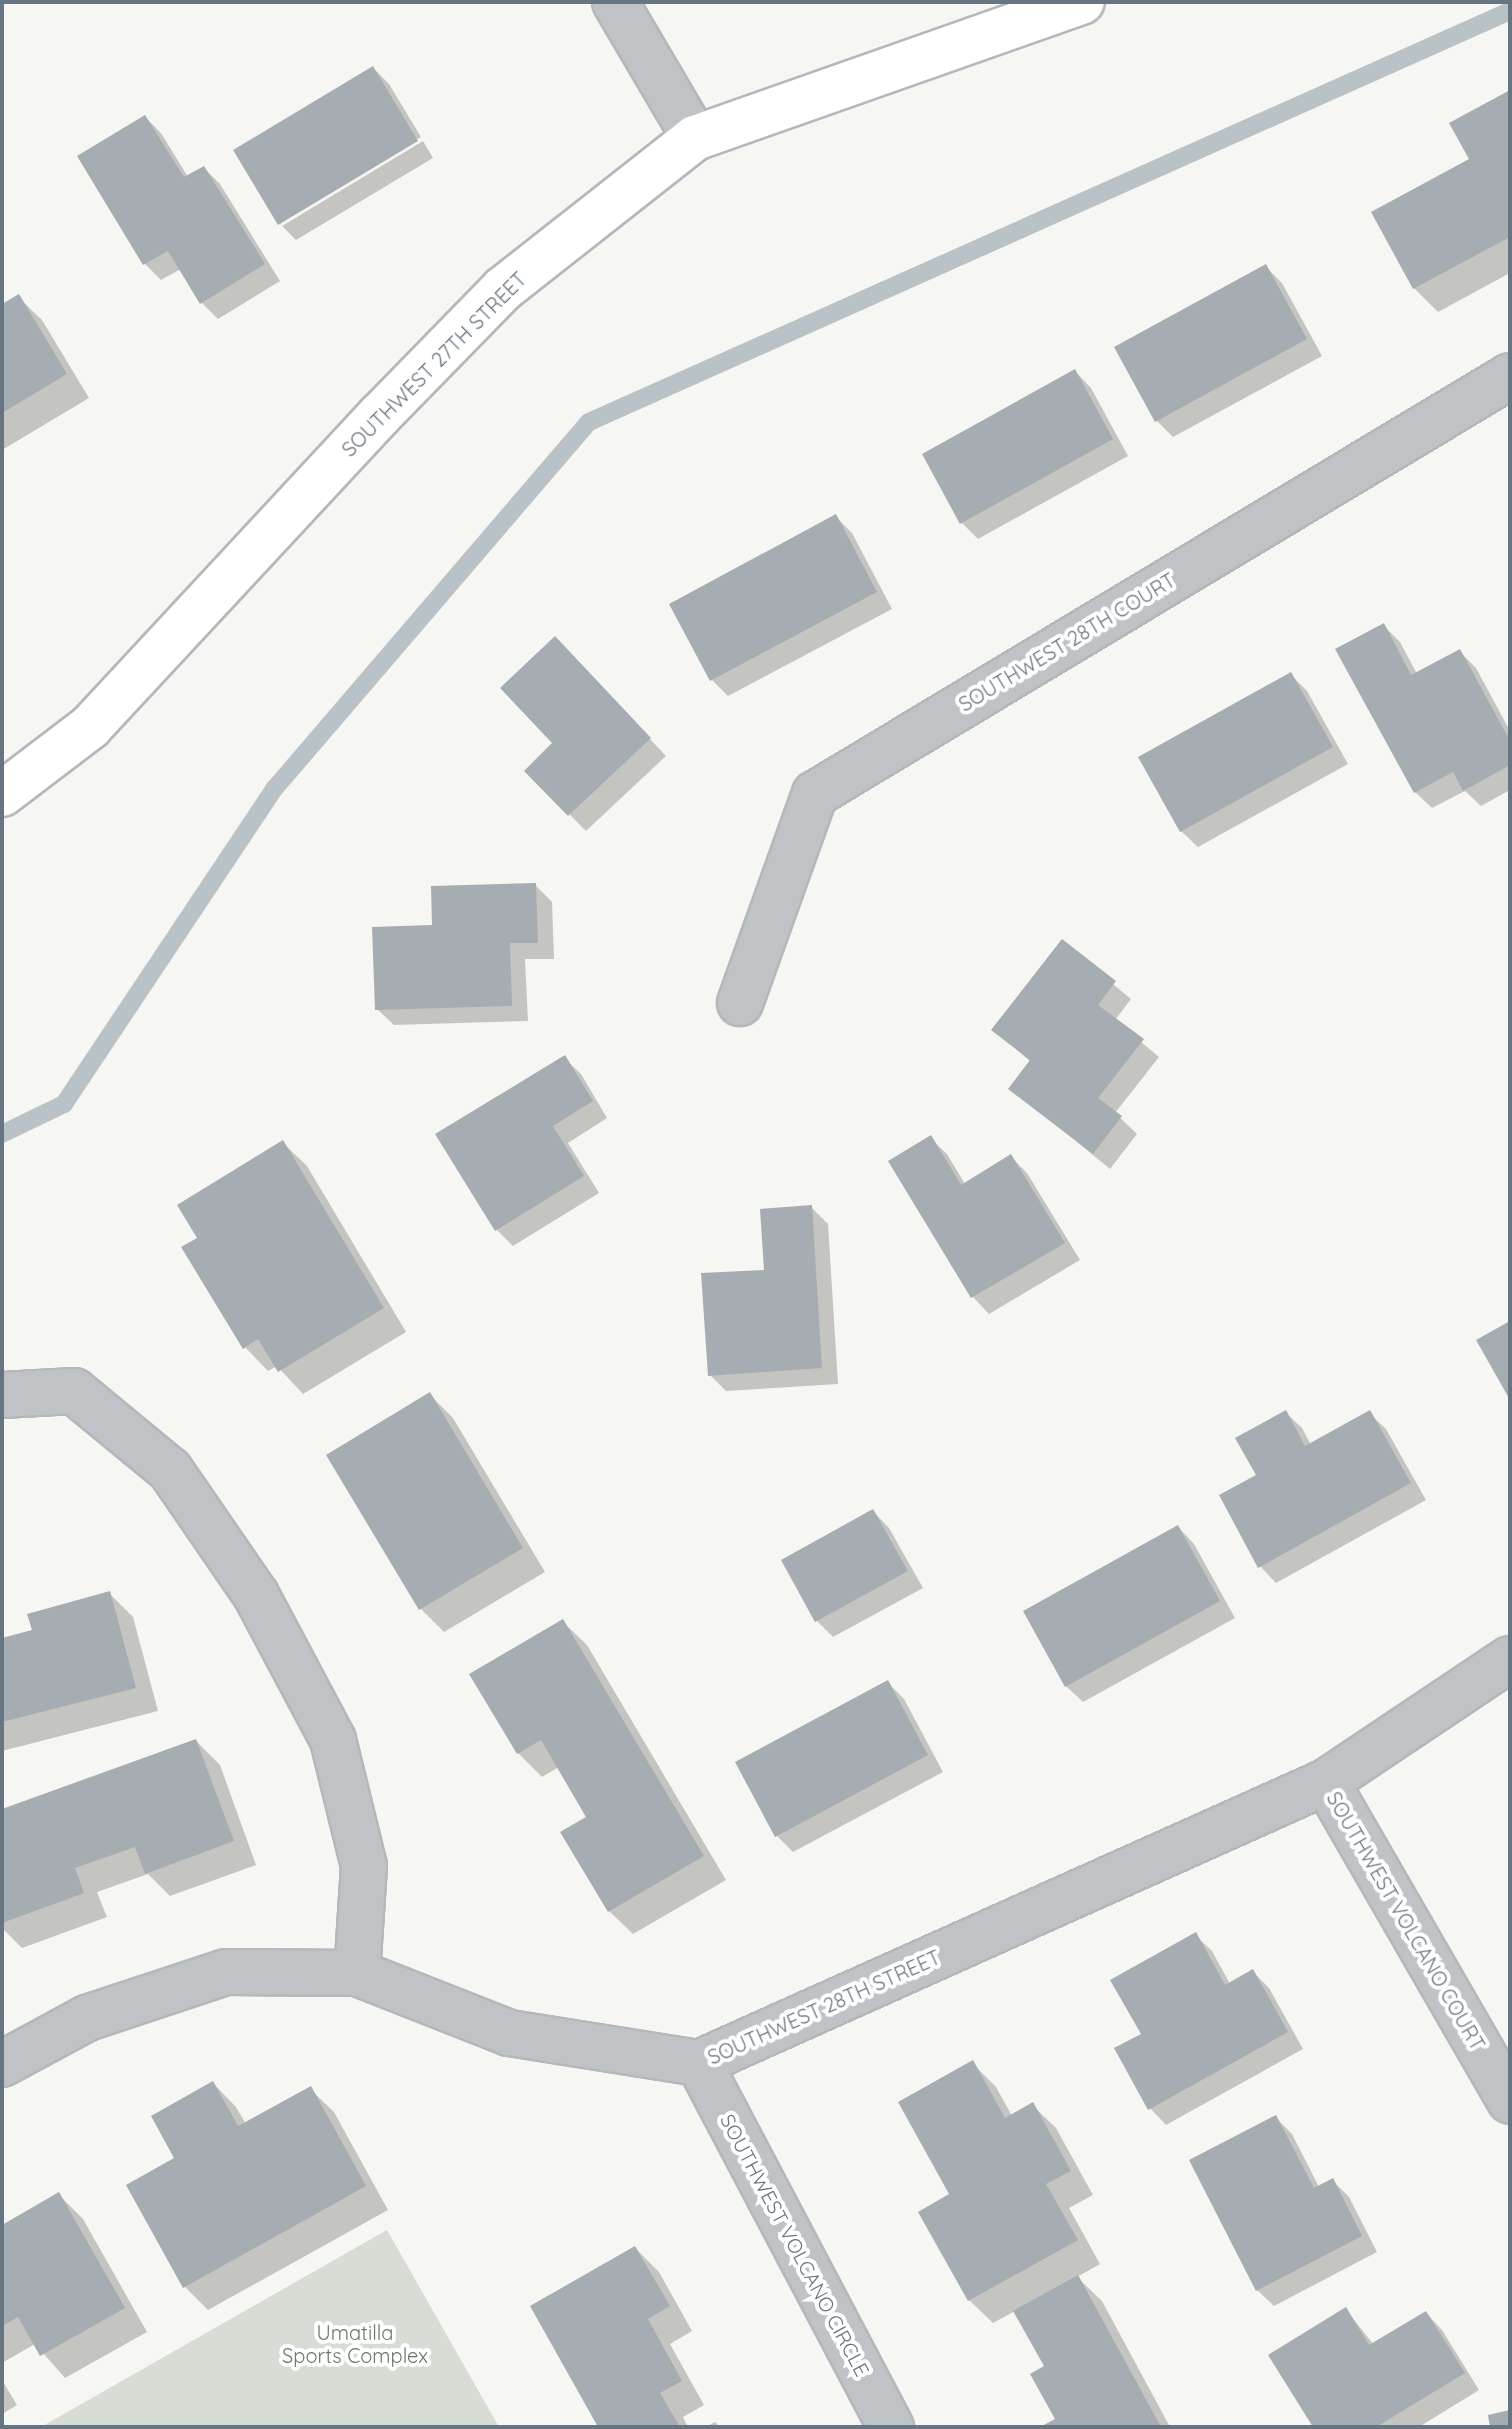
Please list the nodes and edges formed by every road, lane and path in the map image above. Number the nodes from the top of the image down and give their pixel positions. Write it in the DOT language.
graph roads {
  1 [pos="615,2"];
  2 [pos="1082,2"];
  3 [pos="695,138"];
  4 [pos="1510,376"];
  5 [pos="2,794"];
  6 [pos="740,1003"];
  7 [pos="2,1395"];
  8 [pos="1510,1659"];
  9 [pos="1326,1782"];
  10 [pos="357,1973"];
  11 [pos="699,2063"];
  12 [pos="2,2064"];
  13 [pos="1510,2101"];
  14 [pos="891,2427"];
  1 -- 3 [label="street"];
  2 -- 3 [label="main road, SOUTHWEST 27TH STREET"];
  3 -- 5 [label="main road, SOUTHWEST 27TH STREET"];
  4 -- 6 [label="street, SOUTHWEST 28TH COURT"];
  7 -- 10 [label="street"];
  8 -- 9 [label="street, SOUTHWEST 28TH STREET"];
  9 -- 11 [label="street, SOUTHWEST 28TH STREET"];
  9 -- 13 [label="street, SOUTHWEST VOLCANO COURT"];
  10 -- 11 [label="street, SOUTHWEST 28TH STREET"];
  10 -- 12 [label="street, SOUTHWEST 28TH STREET"];
  11 -- 14 [label="street, SOUTHWEST VOLCANO CIRCLE"];
}
